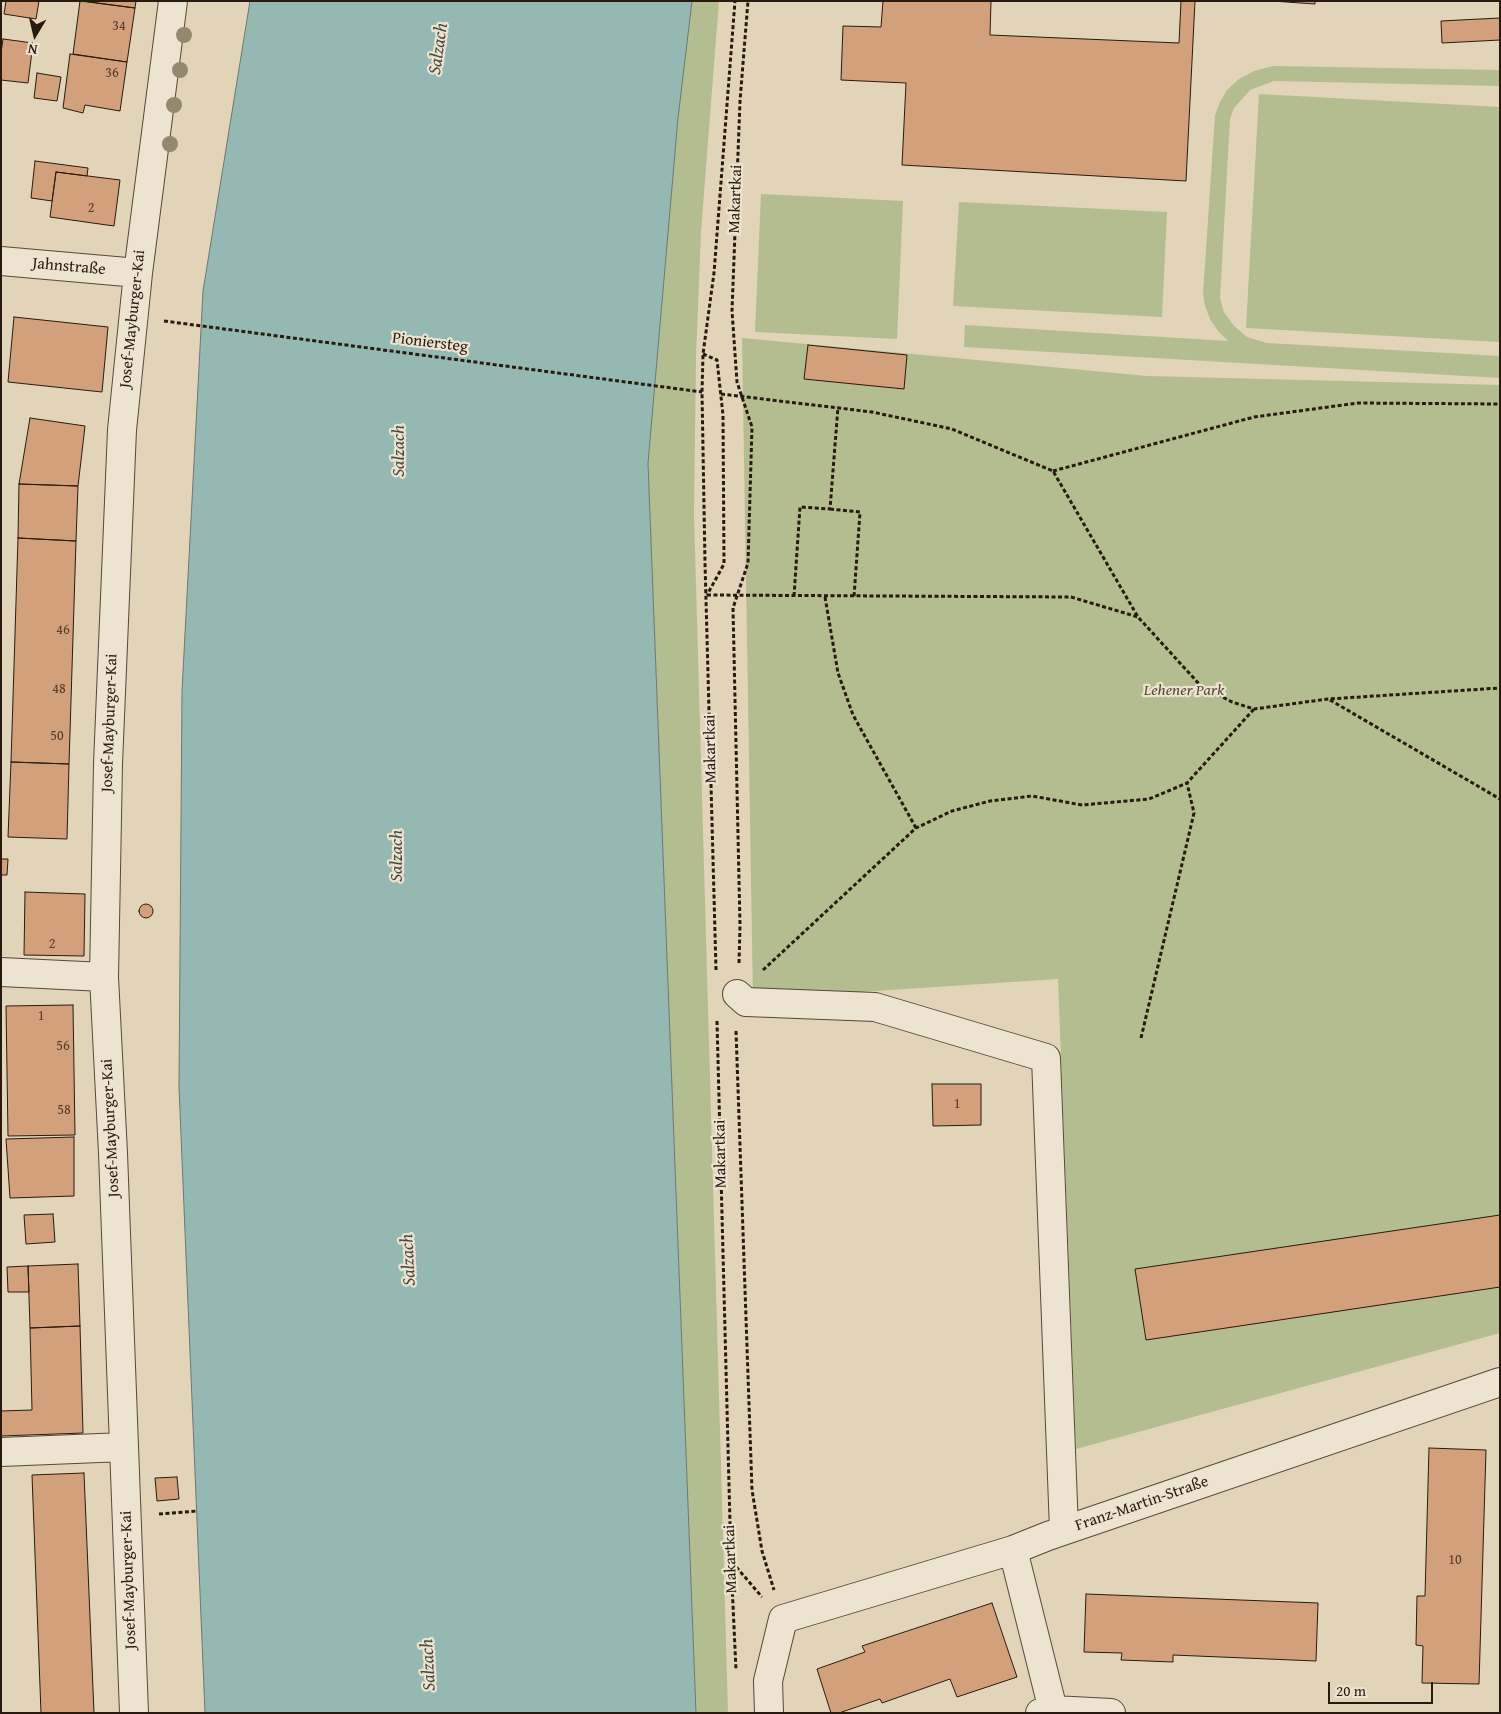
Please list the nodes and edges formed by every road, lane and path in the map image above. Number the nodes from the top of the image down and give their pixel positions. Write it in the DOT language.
graph roads {
  1 [pos="173,1"];
  2 [pos="735,1"];
  3 [pos="748,1"];
  4 [pos="1,262"];
  5 [pos="138,273"];
  6 [pos="159,320"];
  7 [pos="703,354"];
  8 [pos="702,392"];
  9 [pos="721,394"];
  10 [pos="742,396"];
  11 [pos="1500,404"];
  12 [pos="838,407"];
  13 [pos="1054,471"];
  14 [pos="830,509"];
  15 [pos="707,595"];
  16 [pos="794,596"];
  17 [pos="825,597"];
  18 [pos="854,597"];
  19 [pos="1138,617"];
  20 [pos="1500,688"];
  21 [pos="1328,699"];
  22 [pos="1254,709"];
  23 [pos="1188,783"];
  24 [pos="1500,799"];
  25 [pos="916,828"];
  26 [pos="1,972"];
  27 [pos="104,977"];
  28 [pos="727,994"];
  29 [pos="1141,1038"];
  30 [pos="1500,1382"];
  31 [pos="124,1447"];
  32 [pos="1,1452"];
  33 [pos="197,1510"];
  34 [pos="156,1514"];
  35 [pos="1064,1530"];
  36 [pos="1012,1550"];
  37 [pos="731,1562"];
  38 [pos="774,1609"];
  39 [pos="736,1675"];
  40 [pos="1047,1711"];
  41 [pos="134,1713"];
  42 [pos="769,1713"];
  43 [pos="1111,1713"];
  1 -- 5 [label="street, Josef-Mayburger-Kai"];
  2 -- 7 [label="path, Makartkai"];
  3 -- 10 [label="path, Makartkai"];
  4 -- 5 [label="street, Jahnstraße"];
  5 -- 27 [label="street, Josef-Mayburger-Kai"];
  6 -- 8 [label="path, Pioniersteg"];
  7 -- 8 [label="path, Makartkai"];
  7 -- 9 [label="path"];
  8 -- 15 [label="path, Makartkai"];
  9 -- 10 [label="path"];
  9 -- 15 [label="path"];
  10 -- 12 [label="path"];
  11 -- 13 [label="path"];
  12 -- 13 [label="path"];
  12 -- 14 [label="path"];
  13 -- 19 [label="path"];
  14 -- 16 [label="path"];
  14 -- 18 [label="path"];
  15 -- 16 [label="path"];
  15 -- 28 [label="path, Makartkai"];
  16 -- 17 [label="path"];
  17 -- 18 [label="path"];
  17 -- 25 [label="path"];
  18 -- 19 [label="path"];
  19 -- 22 [label="path"];
  20 -- 21 [label="path"];
  21 -- 22 [label="path"];
  21 -- 24 [label="path"];
  22 -- 23 [label="path"];
  23 -- 25 [label="path"];
  23 -- 29 [label="path"];
  25 -- 28 [label="path"];
  26 -- 27 [label="street"];
  27 -- 31 [label="street, Josef-Mayburger-Kai"];
  28 -- 35 [label="street"];
  28 -- 37 [label="path, Makartkai"];
  30 -- 35 [label="street, Franz-Martin-Straße"];
  31 -- 32 [label="street"];
  31 -- 41 [label="street, Josef-Mayburger-Kai"];
  33 -- 34 [label="path"];
  35 -- 36 [label="street, Franz-Martin-Straße"];
  36 -- 38 [label="street, Franz-Martin-Straße"];
  36 -- 40 [label="street"];
  37 -- 38 [label="path"];
  37 -- 39 [label="path, Makartkai"];
  38 -- 42 [label="street"];
  40 -- 43 [label="street"];
}
